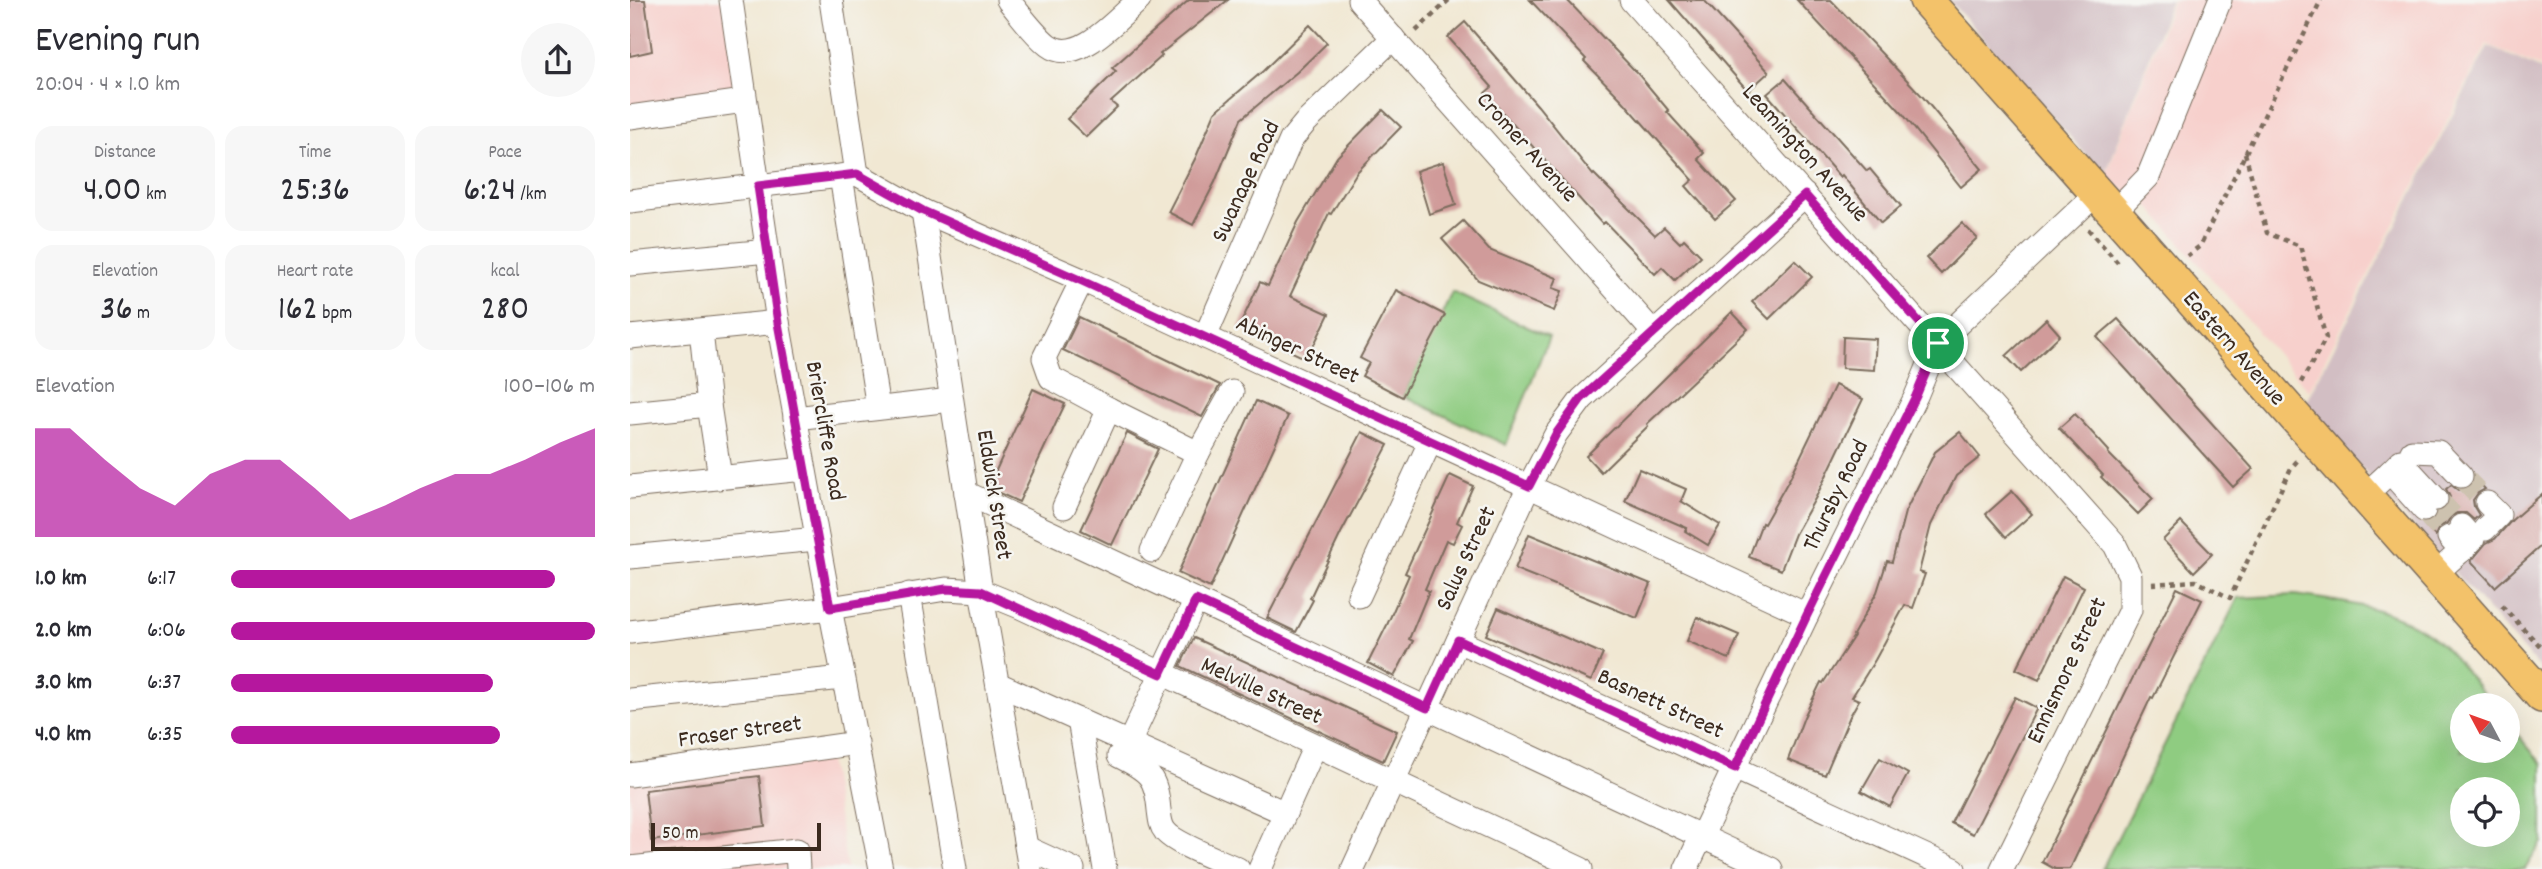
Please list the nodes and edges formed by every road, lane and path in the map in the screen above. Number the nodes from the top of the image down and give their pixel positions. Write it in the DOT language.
graph roads {
  1 [pos="731,0"];
  2 [pos="831,0"];
  3 [pos="1007,0"];
  4 [pos="1139,0"];
  5 [pos="1359,0"];
  6 [pos="1449,0"];
  7 [pos="1631,0"];
  8 [pos="1926,0"];
  9 [pos="2221,0"];
  10 [pos="2320,0"];
  11 [pos="1397,42"];
  12 [pos="744,101"];
  13 [pos="630,117"];
  14 [pos="2245,153"];
  15 [pos="849,175"];
  16 [pos="758,186"];
  17 [pos="1805,195"];
  18 [pos="630,201"];
  19 [pos="2095,207"];
  20 [pos="923,211"];
  21 [pos="768,251"];
  22 [pos="2183,258"];
  23 [pos="630,264"];
  24 [pos="2126,272"];
  25 [pos="1082,281"];
  26 [pos="778,323"];
  27 [pos="701,331"];
  28 [pos="1653,332"];
  29 [pos="630,337"];
  30 [pos="1205,337"];
  31 [pos="1938,343"];
  32 [pos="2298,387"];
  33 [pos="1232,391"];
  34 [pos="951,400"];
  35 [pos="709,405"];
  36 [pos="878,408"];
  37 [pos="1109,410"];
  38 [pos="630,414"];
  39 [pos="795,418"];
  40 [pos="1430,442"];
  41 [pos="2316,443"];
  42 [pos="1198,453"];
  43 [pos="2401,462"];
  44 [pos="804,469"];
  45 [pos="720,477"];
  46 [pos="1529,486"];
  47 [pos="630,487"];
  48 [pos="966,494"];
  49 [pos="2364,496"];
  50 [pos="1064,507"];
  51 [pos="2470,529"];
  52 [pos="817,540"];
  53 [pos="1152,551"];
  54 [pos="630,557"];
  55 [pos="2434,575"];
  56 [pos="2130,586"];
  57 [pos="981,591"];
  58 [pos="909,594"];
  59 [pos="1359,597"];
  60 [pos="1196,600"];
  61 [pos="830,608"];
  62 [pos="1807,615"];
  63 [pos="630,632"];
  64 [pos="1458,640"];
  65 [pos="1161,674"];
  66 [pos="844,677"];
  67 [pos="998,684"];
  68 [pos="2542,696"];
  69 [pos="630,700"];
  70 [pos="1427,708"];
  71 [pos="1079,720"];
  72 [pos="857,743"];
  73 [pos="1314,746"];
  74 [pos="1124,750"];
  75 [pos="1735,768"];
  76 [pos="630,775"];
  77 [pos="1393,783"];
  78 [pos="1285,813"];
  79 [pos="1702,837"];
  80 [pos="1028,859"];
  81 [pos="886,866"];
  82 [pos="630,868"];
  83 [pos="798,869"];
  84 [pos="955,869"];
  85 [pos="1073,869"];
  86 [pos="1105,869"];
  87 [pos="1238,869"];
  88 [pos="1260,869"];
  89 [pos="1353,869"];
  90 [pos="1581,869"];
  91 [pos="1686,869"];
  92 [pos="1771,869"];
  93 [pos="1954,869"];
  94 [pos="2002,869"];
  1 -- 12 [label="street, Briercliffe Road"];
  2 -- 15 [label="street"];
  3 -- 4 [label="street"];
  5 -- 11 [label="street, Cromer Avenue"];
  6 -- 11 [label="path"];
  7 -- 17 [label="street, Leamington Avenue"];
  8 -- 19 [label="highway, Eastern Avenue"];
  9 -- 19 [label="street, Thursby Road"];
  10 -- 14 [label="path"];
  11 -- 28 [label="street, Cromer Avenue"];
  11 -- 30 [label="street, Swanage Road"];
  12 -- 13 [label="street"];
  12 -- 16 [label="street, Briercliffe Road"];
  14 -- 22 [label="path"];
  14 -- 32 [label="path"];
  15 -- 16 [label="street"];
  15 -- 20 [label="street, Abinger Street"];
  15 -- 36 [label="street"];
  16 -- 18 [label="street"];
  16 -- 21 [label="street, Briercliffe Road"];
  17 -- 28 [label="street, Salus Street"];
  17 -- 31 [label="street, Leamington Avenue"];
  19 -- 24 [label="path"];
  19 -- 31 [label="street, Thursby Road"];
  19 -- 41 [label="highway, Eastern Avenue"];
  20 -- 25 [label="street, Abinger Street"];
  20 -- 34 [label="street, Eldwick Street"];
  21 -- 23 [label="street"];
  21 -- 26 [label="street, Briercliffe Road"];
  25 -- 30 [label="street, Abinger Street"];
  25 -- 37 [label="street"];
  26 -- 27 [label="street"];
  26 -- 39 [label="street, Briercliffe Road"];
  27 -- 29 [label="street"];
  27 -- 35 [label="street"];
  28 -- 46 [label="street, Salus Street"];
  30 -- 40 [label="street, Abinger Street"];
  31 -- 56 [label="street, Ennismore Street"];
  31 -- 62 [label="street, Thursby Road"];
  33 -- 42 [label="street"];
  34 -- 36 [label="street"];
  34 -- 48 [label="street, Eldwick Street"];
  35 -- 38 [label="street"];
  35 -- 45 [label="street"];
  36 -- 39 [label="street"];
  37 -- 42 [label="street"];
  37 -- 50 [label="street"];
  39 -- 44 [label="street, Briercliffe Road"];
  40 -- 46 [label="street, Abinger Street"];
  40 -- 59 [label="street"];
  41 -- 49 [label="highway, Eastern Avenue"];
  41 -- 56 [label="path"];
  42 -- 53 [label="street"];
  43 -- 43 [label="street"];
  43 -- 49 [label="street"];
  44 -- 45 [label="street"];
  44 -- 52 [label="street, Briercliffe Road"];
  45 -- 47 [label="street"];
  46 -- 62 [label="street, Abinger Street"];
  46 -- 64 [label="street, Salus Street"];
  48 -- 57 [label="street, Eldwick Street"];
  48 -- 60 [label="street"];
  49 -- 55 [label="highway, Eastern Avenue"];
  51 -- 55 [label="street"];
  52 -- 54 [label="street"];
  52 -- 61 [label="street, Briercliffe Road"];
  55 -- 68 [label="highway, Eastern Avenue"];
  56 -- 94 [label="street, Ennismore Street"];
  57 -- 58 [label="street, Melville Street"];
  57 -- 65 [label="street, Melville Street"];
  57 -- 67 [label="street, Eldwick Street"];
  58 -- 61 [label="street, Melville Street"];
  58 -- 84 [label="street"];
  60 -- 65 [label="street"];
  60 -- 70 [label="street"];
  61 -- 63 [label="street, Melville Street"];
  61 -- 66 [label="street, Briercliffe Road"];
  62 -- 75 [label="street, Thursby Road"];
  64 -- 70 [label="street, Salus Street"];
  64 -- 75 [label="street, Basnett Street"];
  65 -- 73 [label="street, Melville Street"];
  65 -- 74 [label="street"];
  66 -- 69 [label="street"];
  66 -- 72 [label="street, Briercliffe Road"];
  67 -- 71 [label="street"];
  67 -- 80 [label="street, Eldwick Street"];
  70 -- 77 [label="street, Salus Street"];
  70 -- 79 [label="street"];
  71 -- 74 [label="street"];
  71 -- 86 [label="street"];
  72 -- 76 [label="street, Fraser Street"];
  72 -- 81 [label="street, Briercliffe Road"];
  73 -- 77 [label="street, Melville Street"];
  73 -- 78 [label="street"];
  74 -- 78 [label="street"];
  74 -- 87 [label="street"];
  75 -- 79 [label="street, Thursby Road"];
  75 -- 93 [label="street, Basnett Street"];
  77 -- 89 [label="street, Salus Street"];
  77 -- 90 [label="street, Melville Street"];
  78 -- 88 [label="street"];
  79 -- 91 [label="street, Thursby Road"];
  79 -- 92 [label="street"];
  80 -- 85 [label="street"];
  82 -- 83 [label="street"];
}
